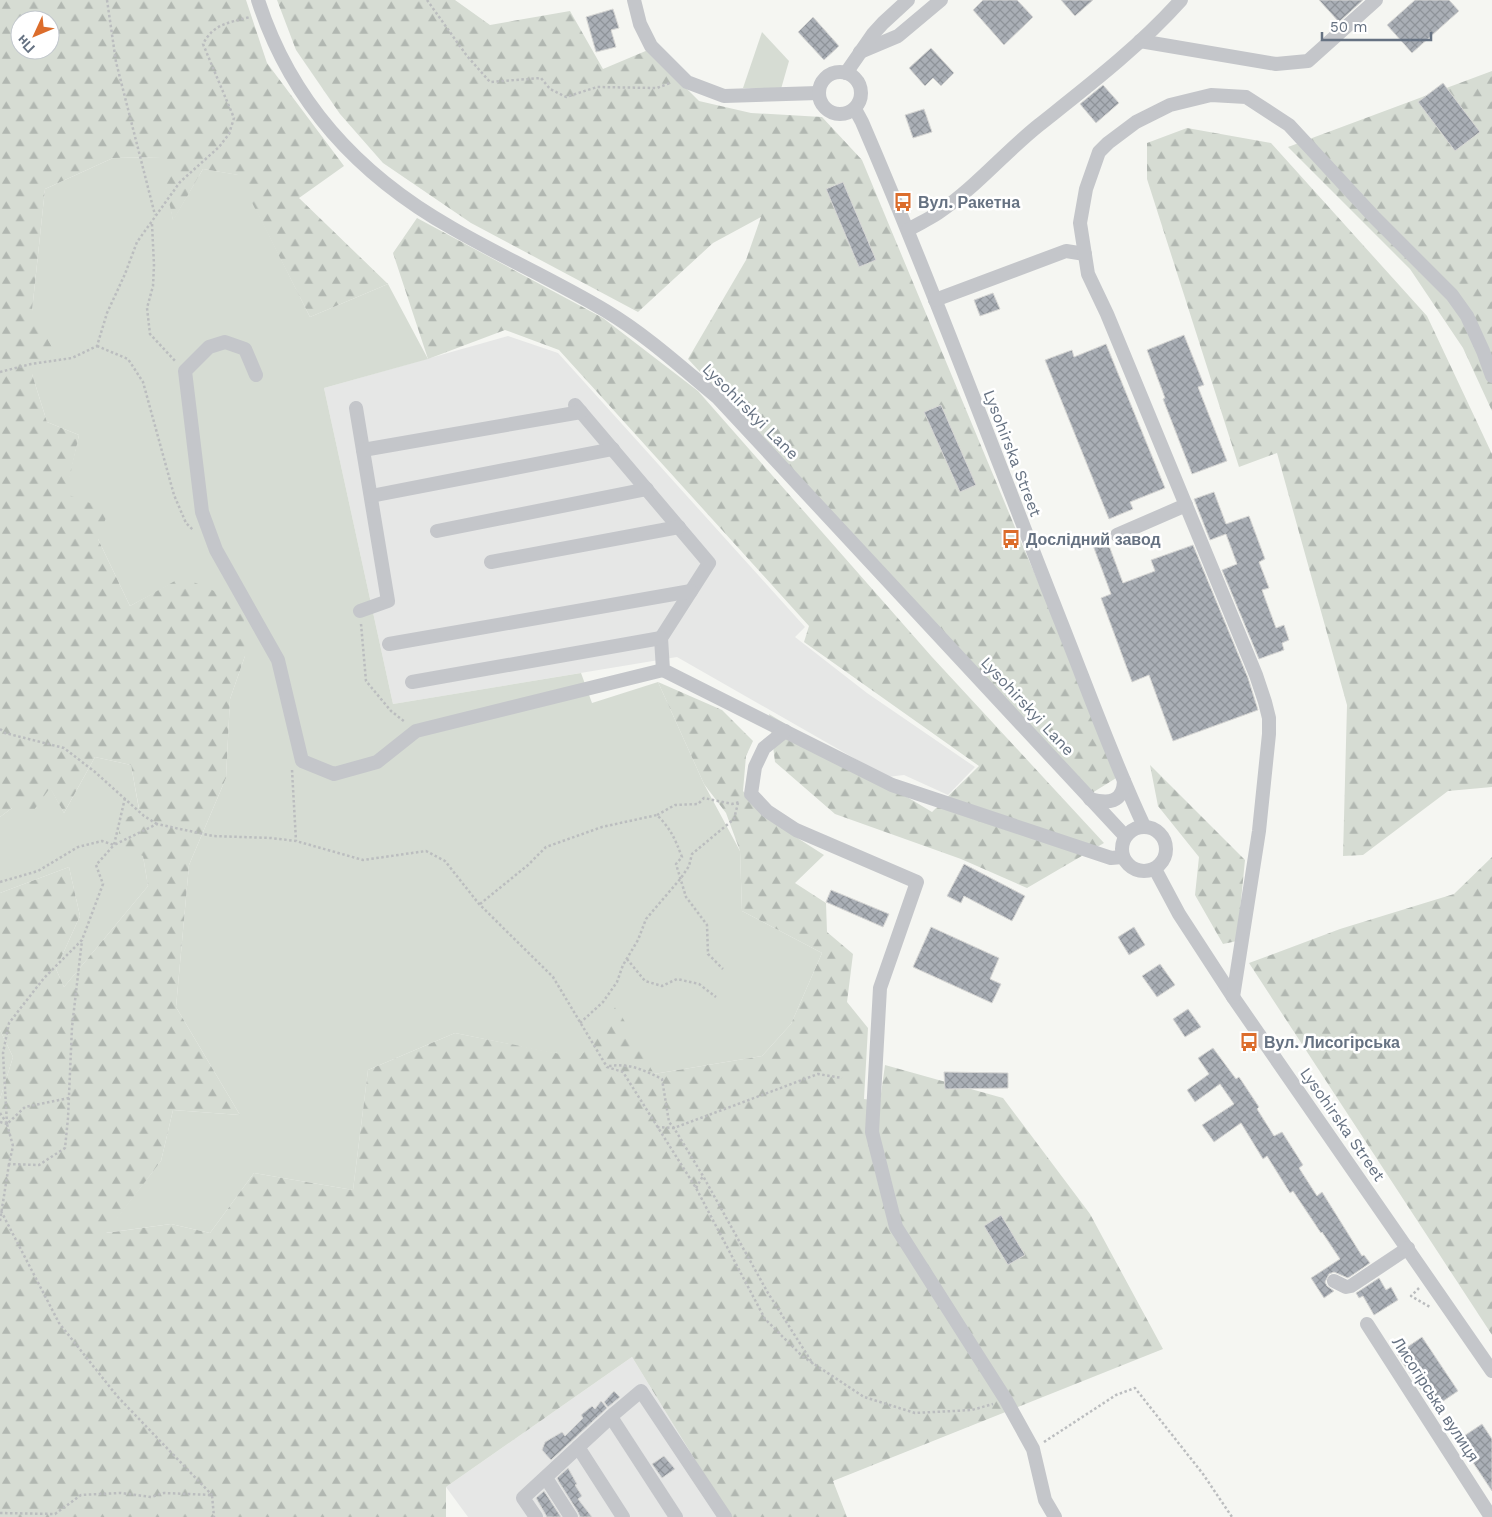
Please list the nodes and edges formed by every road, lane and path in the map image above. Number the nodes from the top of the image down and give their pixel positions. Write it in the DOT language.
graph roads {
  1 [pos="107,0"];
  2 [pos="258,0"];
  3 [pos="426,0"];
  4 [pos="634,0"];
  5 [pos="908,0"];
  6 [pos="941,0"];
  7 [pos="1181,0"];
  8 [pos="1376,0"];
  9 [pos="251,17"];
  10 [pos="1140,41"];
  11 [pos="860,52"];
  12 [pos="846,73"];
  13 [pos="682,78"];
  14 [pos="818,93"];
  15 [pos="855,109"];
  16 [pos="155,215"];
  17 [pos="152,223"];
  18 [pos="908,230"];
  19 [pos="1085,254"];
  20 [pos="936,300"];
  21 [pos="97,346"];
  22 [pos="185,371"];
  23 [pos="0,372"];
  24 [pos="256,375"];
  25 [pos="1492,376"];
  26 [pos="356,408"];
  27 [pos="363,450"];
  28 [pos="613,450"];
  29 [pos="647,489"];
  30 [pos="371,496"];
  31 [pos="1186,505"];
  32 [pos="678,527"];
  33 [pos="194,530"];
  34 [pos="437,530"];
  35 [pos="1117,535"];
  36 [pos="491,562"];
  37 [pos="691,591"];
  38 [pos="360,612"];
  39 [pos="661,638"];
  40 [pos="389,644"];
  41 [pos="663,670"];
  42 [pos="412,682"];
  43 [pos="0,729"];
  44 [pos="416,731"];
  45 [pos="785,731"];
  46 [pos="302,760"];
  47 [pos="1124,781"];
  48 [pos="751,794"];
  49 [pos="125,798"];
  50 [pos="1090,799"];
  51 [pos="738,803"];
  52 [pos="657,815"];
  53 [pos="157,824"];
  54 [pos="1144,826"];
  55 [pos="1125,836"];
  56 [pos="296,841"];
  57 [pos="114,845"];
  58 [pos="1122,857"];
  59 [pos="1155,869"];
  60 [pos="681,878"];
  61 [pos="0,882"];
  62 [pos="479,904"];
  63 [pos="82,940"];
  64 [pos="627,959"];
  65 [pos="723,969"];
  66 [pos="716,997"];
  67 [pos="1233,998"];
  68 [pos="580,1023"];
  69 [pos="607,1066"];
  70 [pos="842,1078"];
  71 [pos="69,1098"];
  72 [pos="0,1112"];
  73 [pos="0,1122"];
  74 [pos="6,1124"];
  75 [pos="657,1127"];
  76 [pos="674,1128"];
  77 [pos="9,1164"];
  78 [pos="703,1176"];
  79 [pos="696,1188"];
  80 [pos="1,1211"];
  81 [pos="0,1221"];
  82 [pos="1408,1248"];
  83 [pos="1334,1281"];
  84 [pos="1367,1324"];
  85 [pos="814,1365"];
  86 [pos="1492,1371"];
  87 [pos="1006,1400"];
  88 [pos="610,1417"];
  89 [pos="578,1447"];
  90 [pos="1034,1449"];
  91 [pos="546,1478"];
  92 [pos="212,1496"];
  93 [pos="0,1513"];
  94 [pos="214,1517"];
  95 [pos="536,1517"];
  96 [pos="571,1517"];
  97 [pos="623,1517"];
  98 [pos="676,1517"];
  99 [pos="725,1517"];
  100 [pos="1054,1517"];
  101 [pos="1232,1517"];
  102 [pos="1491,1517"];
  1 -- 16 [label="path"];
  2 -- 50 [label="street, Lysohirskyi Lane"];
  3 -- 13 [label="path"];
  4 -- 13 [label="street"];
  5 -- 11 [label="street"];
  6 -- 11 [label="street"];
  7 -- 10 [label="street"];
  8 -- 10 [label="street"];
  9 -- 16 [label="path"];
  10 -- 18 [label="street"];
  11 -- 12 [label="street"];
  12 -- 14 [label="street"];
  12 -- 15 [label="street"];
  13 -- 14 [label="street"];
  14 -- 15 [label="street"];
  15 -- 18 [label="street, Lysohirska Street"];
  16 -- 17 [label="path"];
  17 -- 21 [label="path"];
  17 -- 22 [label="path"];
  18 -- 20 [label="street, Lysohirska Street"];
  19 -- 20 [label="street"];
  19 -- 25 [label="street"];
  19 -- 31 [label="street"];
  20 -- 47 [label="street, Lysohirska Street"];
  21 -- 23 [label="path"];
  21 -- 33 [label="path"];
  22 -- 24 [label="street"];
  22 -- 46 [label="street"];
  26 -- 27 [label="street"];
  27 -- 28 [label="street"];
  27 -- 30 [label="street"];
  28 -- 29 [label="street"];
  28 -- 30 [label="street"];
  29 -- 32 [label="street"];
  29 -- 34 [label="street"];
  30 -- 38 [label="street"];
  31 -- 35 [label="street"];
  31 -- 67 [label="street"];
  32 -- 36 [label="street"];
  32 -- 37 [label="street"];
  37 -- 39 [label="street"];
  37 -- 40 [label="street"];
  38 -- 44 [label="path"];
  39 -- 41 [label="street"];
  39 -- 42 [label="street"];
  41 -- 44 [label="street"];
  41 -- 45 [label="street"];
  43 -- 49 [label="path"];
  44 -- 46 [label="street"];
  45 -- 48 [label="street"];
  45 -- 58 [label="street"];
  46 -- 56 [label="path"];
  47 -- 50 [label="street"];
  47 -- 54 [label="street, Lysohirska Street"];
  48 -- 51 [label="path"];
  48 -- 87 [label="street"];
  49 -- 53 [label="path"];
  49 -- 57 [label="path"];
  50 -- 55 [label="street, Lysohirskyi Lane"];
  51 -- 52 [label="path"];
  51 -- 60 [label="path"];
  52 -- 60 [label="path"];
  52 -- 62 [label="path"];
  53 -- 56 [label="path"];
  53 -- 57 [label="path"];
  54 -- 55 [label="street"];
  54 -- 59 [label="street"];
  55 -- 58 [label="street"];
  56 -- 62 [label="path"];
  57 -- 61 [label="path"];
  57 -- 63 [label="path"];
  58 -- 59 [label="street"];
  59 -- 67 [label="street, Lysohirska Street"];
  60 -- 64 [label="path"];
  60 -- 65 [label="path"];
  62 -- 68 [label="path"];
  63 -- 71 [label="path"];
  63 -- 74 [label="path"];
  64 -- 66 [label="path"];
  64 -- 68 [label="path"];
  67 -- 82 [label="street, Lysohirska Street"];
  68 -- 69 [label="path"];
  69 -- 75 [label="path"];
  69 -- 76 [label="path"];
  70 -- 76 [label="path"];
  71 -- 74 [label="path"];
  71 -- 77 [label="path"];
  72 -- 74 [label="path"];
  73 -- 74 [label="path"];
  74 -- 77 [label="path"];
  75 -- 76 [label="path"];
  75 -- 79 [label="path"];
  76 -- 78 [label="path"];
  77 -- 80 [label="path"];
  78 -- 79 [label="path"];
  78 -- 85 [label="path"];
  79 -- 85 [label="path"];
  80 -- 81 [label="path"];
  80 -- 92 [label="path"];
  82 -- 83 [label="street"];
  82 -- 86 [label="street, Lysohirska Street"];
  84 -- 102 [label="street, Лисогірська вулиця"];
  85 -- 87 [label="path"];
  87 -- 90 [label="street"];
  88 -- 89 [label="street"];
  88 -- 98 [label="street"];
  88 -- 99 [label="street"];
  89 -- 91 [label="street"];
  89 -- 97 [label="street"];
  90 -- 100 [label="street"];
  90 -- 101 [label="path"];
  91 -- 95 [label="street"];
  91 -- 96 [label="street"];
  92 -- 93 [label="path"];
  92 -- 94 [label="path"];
}
